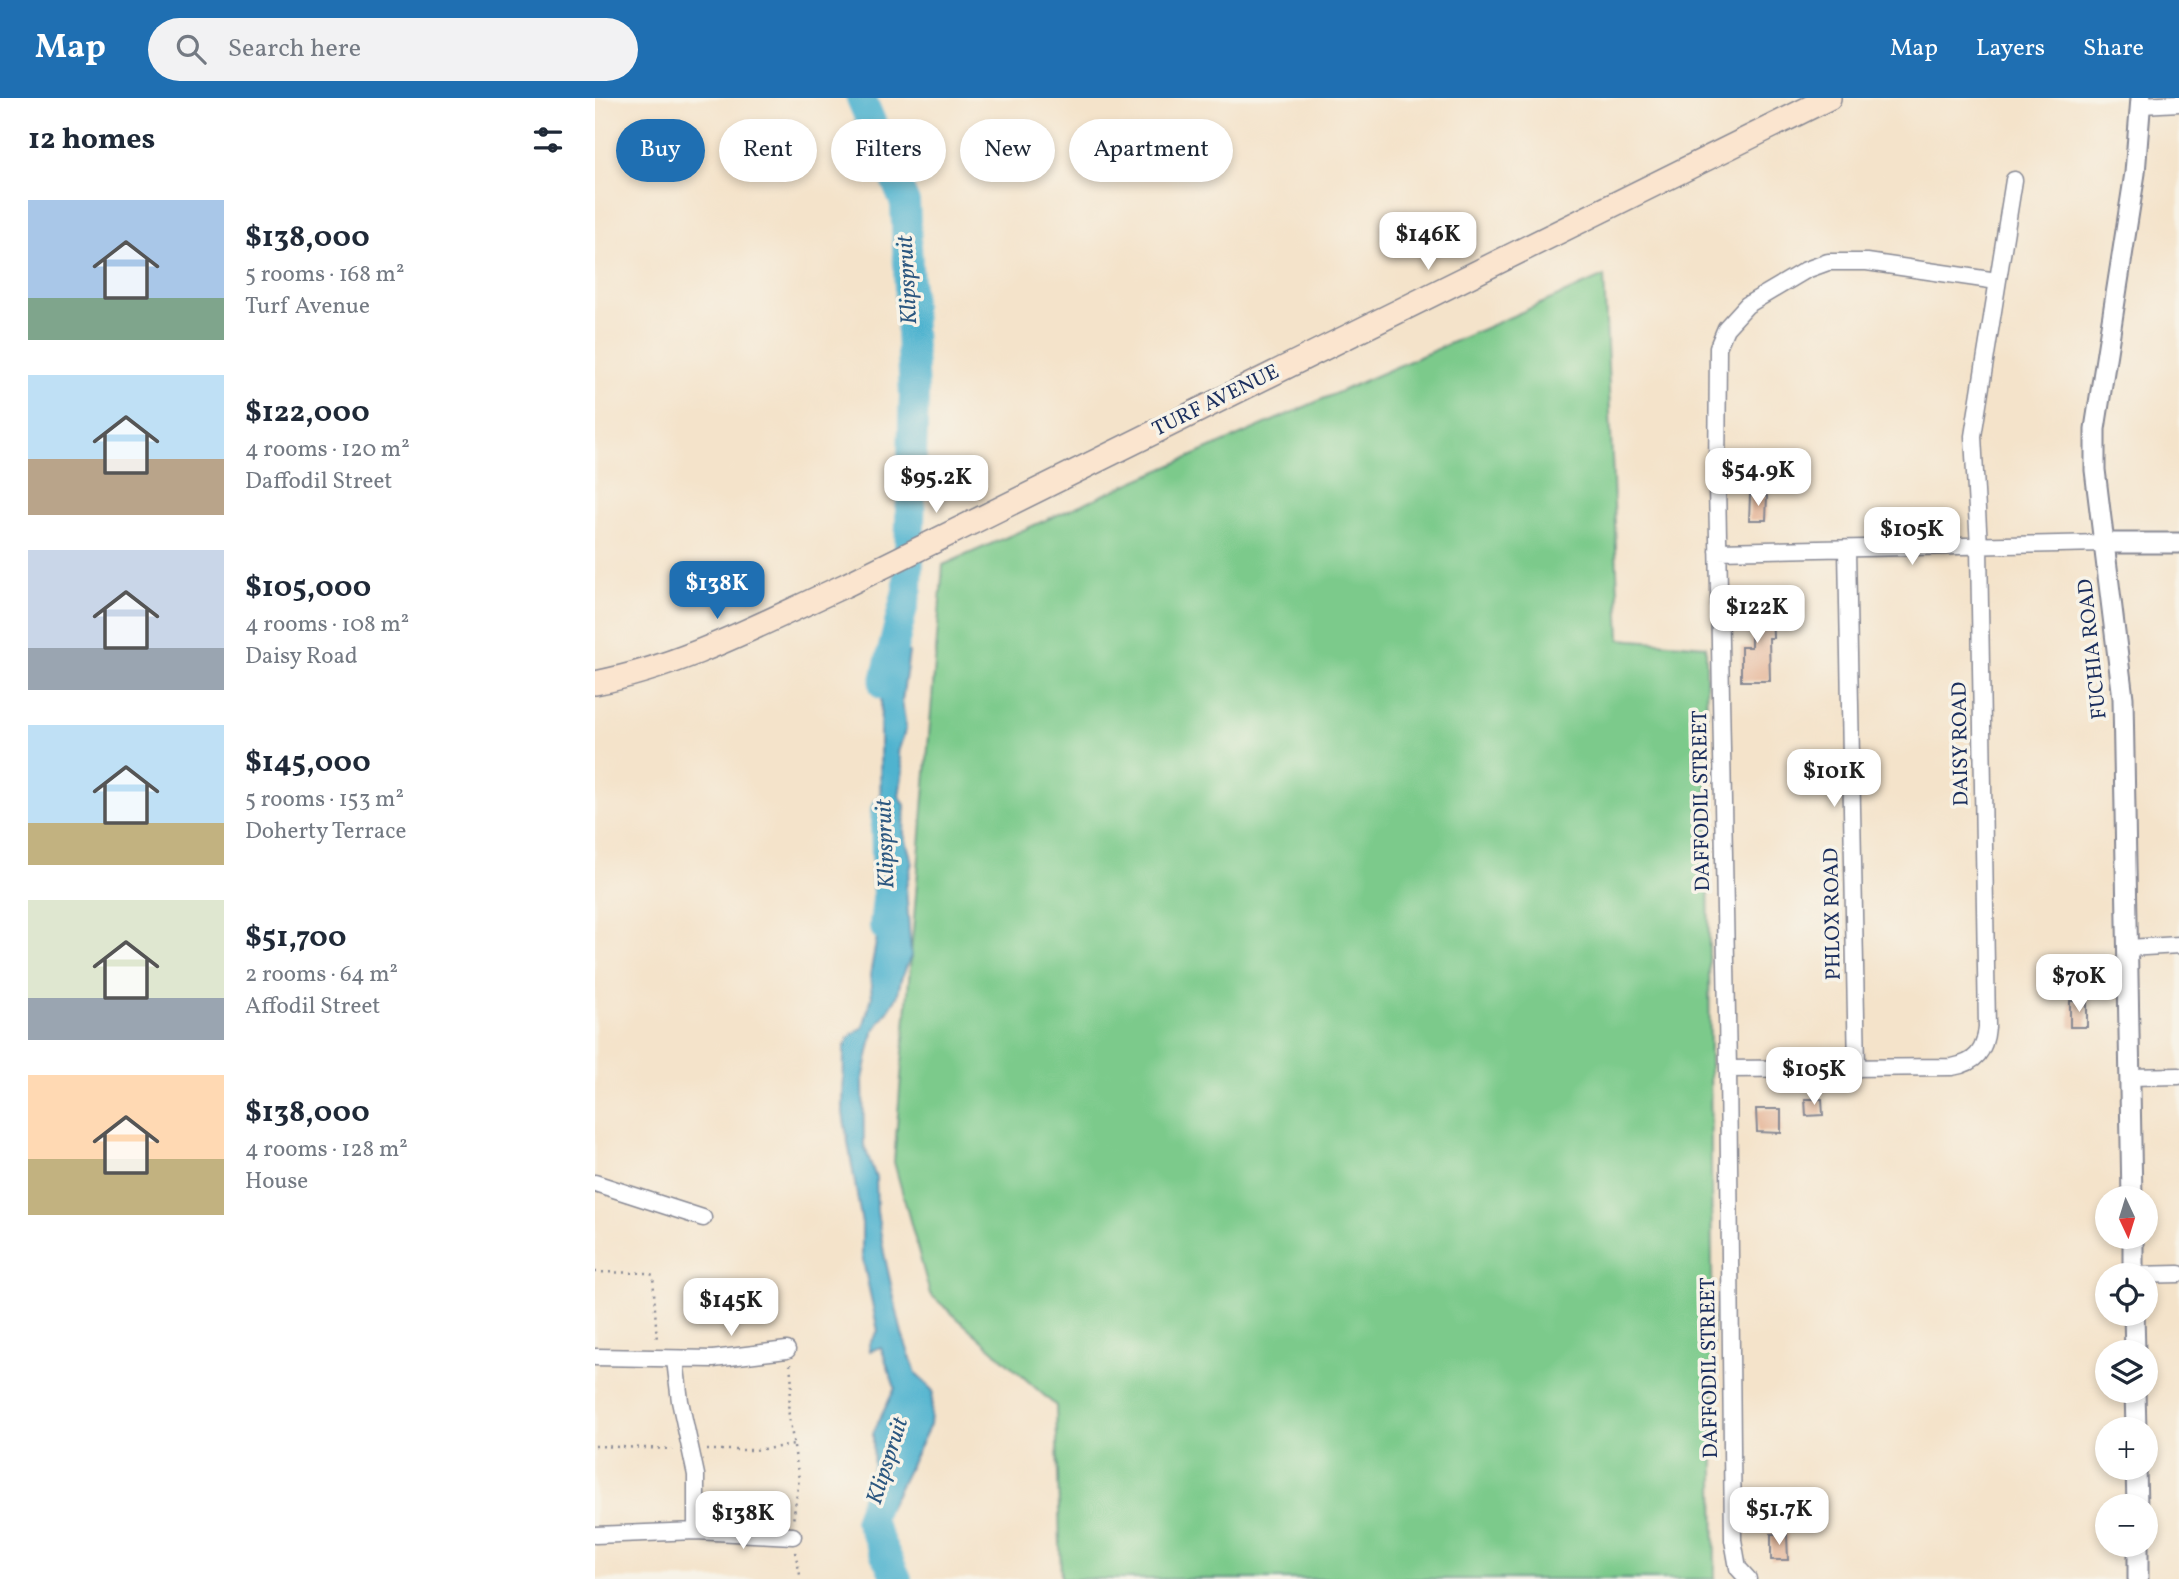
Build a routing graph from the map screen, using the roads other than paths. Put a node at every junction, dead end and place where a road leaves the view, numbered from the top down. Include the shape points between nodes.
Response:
1 (1829, 98) edge
2 (2141, 102) edge
3 (2179, 103) edge
4 (2014, 180) dead end
5 (1997, 281) junction
6 (2105, 543) junction
7 (2179, 543) edge
8 (1979, 547) junction
9 (1847, 550) junction
10 (1718, 551) junction
11 (595, 682) edge
12 (2179, 945) edge
13 (2128, 948) junction
14 (1727, 1069) junction
15 (1857, 1069) junction
16 (2130, 1076) junction
17 (2179, 1076) edge
18 (595, 1183) edge
19 (2132, 1186) edge
20 (703, 1218) dead end
21 (2179, 1274) edge
22 (2158, 1275) edge
23 (787, 1350) road end
24 (595, 1357) edge
25 (675, 1360) junction
26 (696, 1531) junction
27 (595, 1535) edge
28 (793, 1536) road end
29 (2138, 1557) edge
30 (1743, 1574) edge
31 (2138, 1579) edge

1 - 11 main road, TURF AVENUE via 846,585 689,656
2 - 3 street
2 - 6 street, FUCHIA ROAD via 2135,173 2095,429 2095,470
4 - 5 street, DAISY ROAD
5 - 8 street, DAISY ROAD via 1973,436
5 - 10 street, DAFFODIL STREET via 1867,262 1828,261 1739,312 1721,337 1716,358
6 - 7 street
6 - 8 street
6 - 13 street, FUCHIA ROAD via 2123,698
8 - 9 street
8 - 15 street, DAISY ROAD via 1986,1036 1980,1054 1961,1065
9 - 10 street
9 - 15 street, PHLOX ROAD
10 - 14 street, DAFFODIL STREET
12 - 13 street
13 - 16 street, FUCHIA ROAD
14 - 15 street, DAISY ROAD
14 - 30 street, DAFFODIL STREET via 1733,1540
16 - 17 street
16 - 19 street, FUCHIA ROAD
18 - 20 street
21 - 22 street
23 - 25 street
24 - 25 street
25 - 26 street via 696,1475
26 - 27 street
26 - 28 street
29 - 31 street

